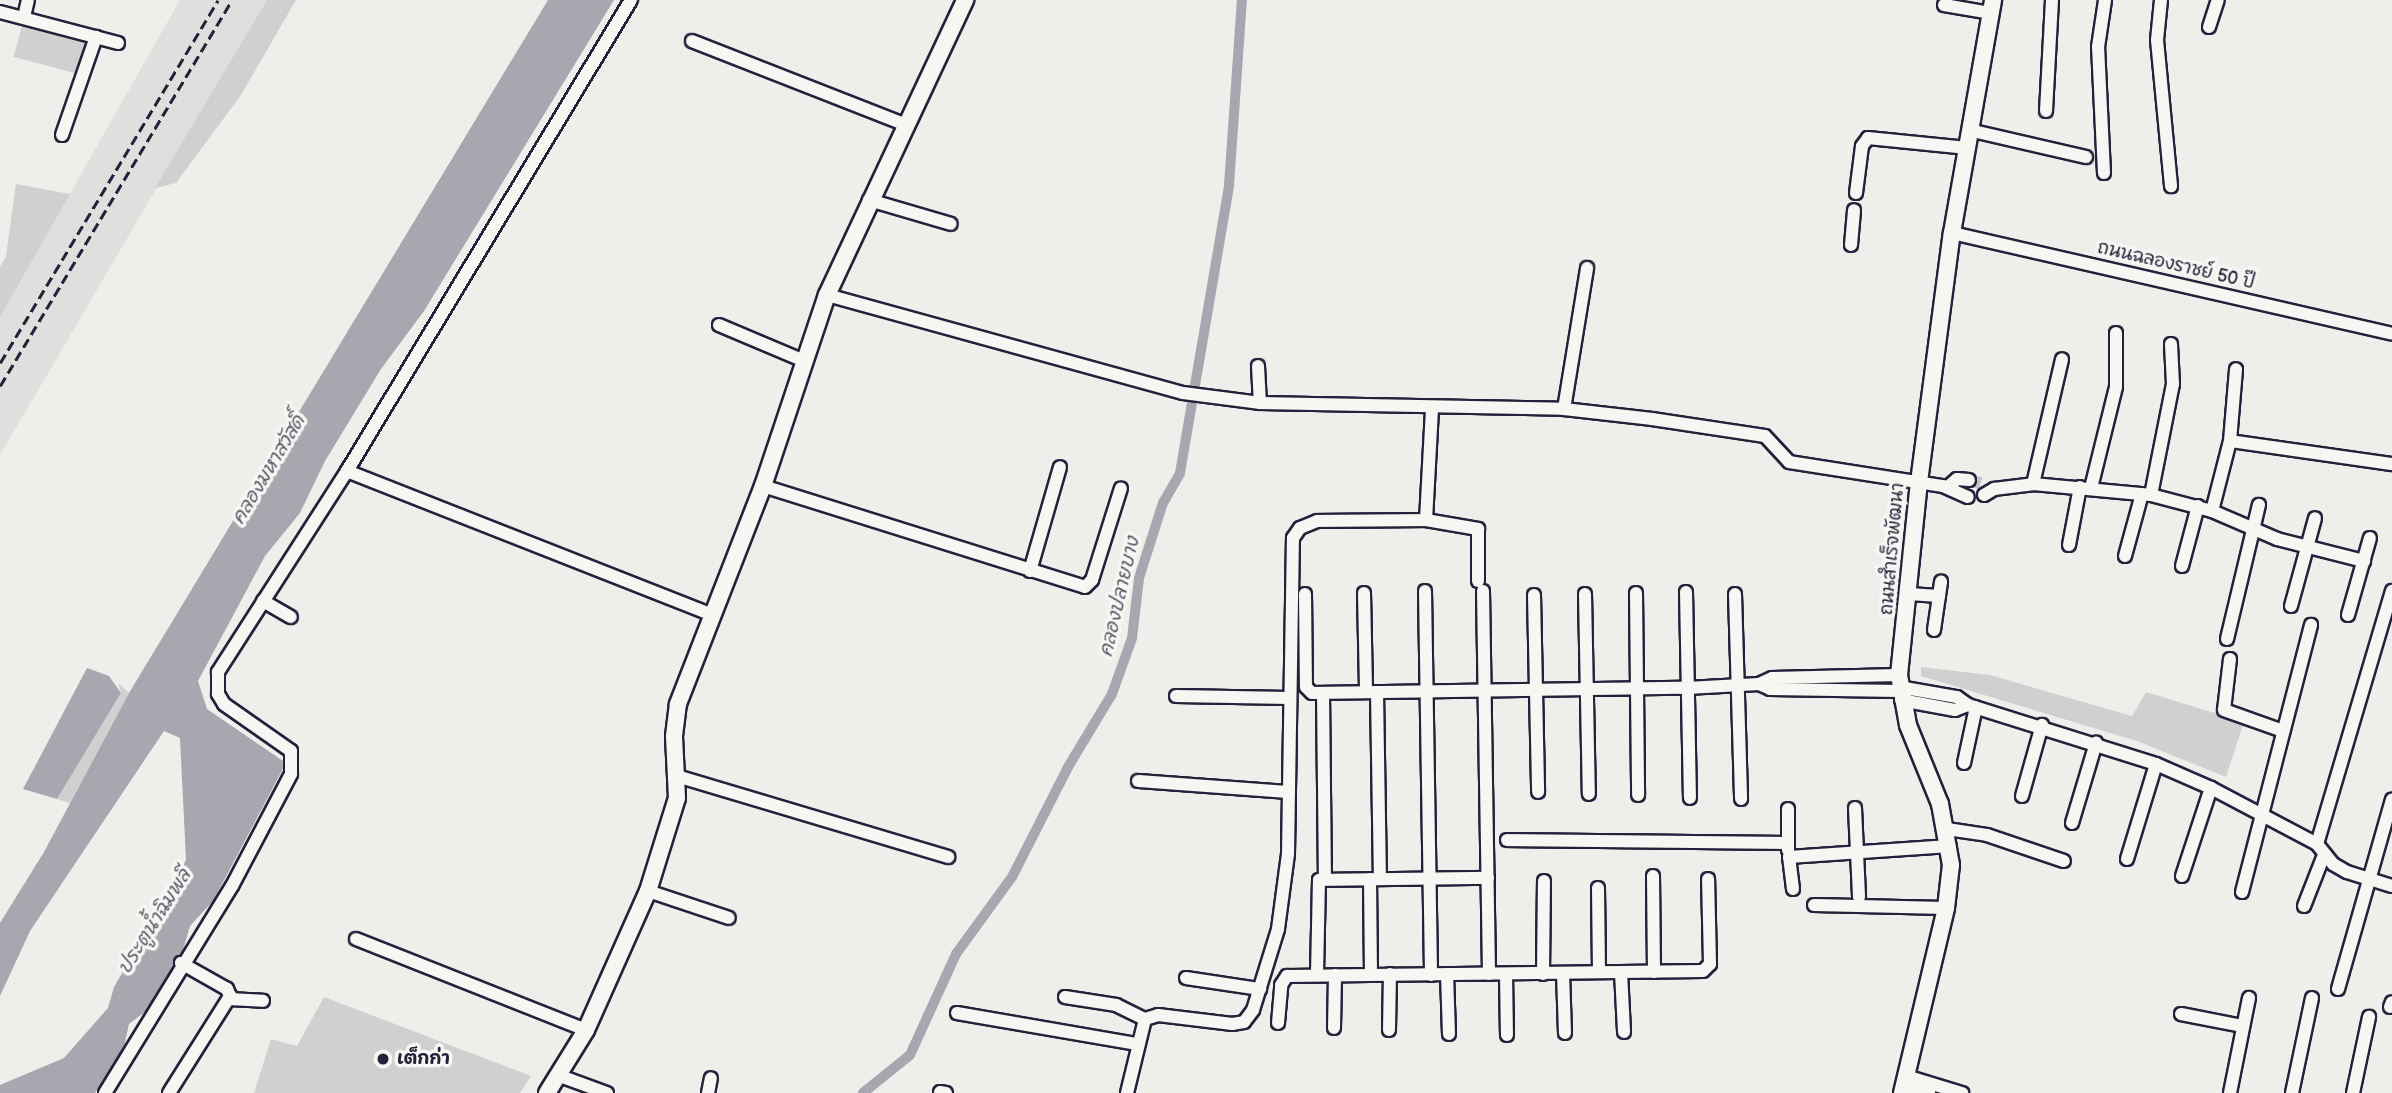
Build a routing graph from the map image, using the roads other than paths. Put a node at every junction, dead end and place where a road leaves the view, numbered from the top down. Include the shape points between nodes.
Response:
1 (28, 0) edge
2 (631, 0) edge
3 (965, 0) edge
4 (2052, 0) edge
5 (2105, 0) edge
6 (2161, 0) edge
7 (2218, 0) edge
8 (1944, 5) dead end
9 (1992, 6) edge
10 (0, 12) edge
11 (24, 17) junction
12 (2209, 27) dead end
13 (96, 37) junction
14 (692, 41) dead end
15 (118, 43) dead end
16 (2046, 111) dead end
17 (904, 124) junction
18 (1973, 131) junction
19 (62, 135) dead end
20 (1968, 148) junction
21 (2086, 158) dead end
22 (2104, 173) dead end
23 (2171, 186) dead end
24 (1856, 193) dead end
25 (869, 200) junction
26 (1854, 210) dead end
27 (951, 224) dead end
28 (1952, 233) junction
29 (1852, 245) dead end
30 (1587, 268) dead end
31 (827, 295) junction
32 (719, 325) dead end
33 (2116, 333) dead end
34 (2392, 334) edge
35 (2171, 344) dead end
36 (2062, 359) dead end
37 (802, 360) junction
38 (1258, 366) dead end
39 (2236, 369) dead end
40 (1259, 403) junction
41 (1432, 409) junction
42 (1564, 409) junction
43 (2230, 441) junction
44 (2392, 464) edge
45 (1060, 467) dead end
46 (347, 471) junction
47 (1969, 480) tunnel mouth
48 (1923, 483) junction
49 (2033, 484) junction
50 (763, 486) junction
51 (1946, 487) junction
52 (1121, 488) dead end
53 (2086, 488) junction
54 (1988, 489) tunnel mouth
55 (2147, 495) junction
56 (1968, 497) tunnel mouth
57 (2259, 505) dead end
58 (2198, 506) junction
59 (2212, 511) junction
60 (2315, 518) dead end
61 (1426, 520) junction
62 (2251, 530) junction
63 (2370, 538) dead end
64 (2069, 545) dead end
65 (2307, 546) junction
66 (2125, 556) dead end
67 (2364, 561) junction
68 (2182, 566) dead end
69 (1030, 571) junction
70 (1941, 582) dead end
71 (1425, 591) dead end
72 (2392, 591) edge
73 (1686, 592) dead end
74 (1364, 593) dead end
75 (1636, 593) dead end
76 (1305, 594) dead end
77 (1585, 594) dead end
78 (1735, 594) dead end
79 (1924, 595) junction
80 (1534, 596) dead end
81 (263, 601) junction
82 (2291, 606) dead end
83 (712, 615) junction
84 (2348, 615) dead end
85 (290, 617) dead end
86 (2311, 625) dead end
87 (2387, 628) edge
88 (1934, 630) dead end
89 (2227, 639) dead end
90 (2230, 659) dead end
91 (1736, 686) junction
92 (1688, 688) junction
93 (1900, 688) junction
94 (1636, 689) junction
95 (1536, 690) junction
96 (1586, 690) junction
97 (1485, 691) junction
98 (1371, 692) junction
99 (1426, 692) junction
100 (1323, 693) junction
101 (1176, 696) dead end
102 (1289, 698) junction
103 (1972, 706) junction
104 (2042, 725) junction
105 (2284, 731) junction
106 (2096, 743) junction
107 (1964, 763) dead end
108 (2156, 764) junction
109 (680, 777) junction
110 (1138, 781) dead end
111 (2211, 788) junction
112 (1289, 792) junction
113 (1538, 792) dead end
114 (1589, 794) dead end
115 (1638, 795) dead end
116 (2022, 796) dead end
117 (1690, 798) dead end
118 (1741, 799) dead end
119 (2392, 800) edge
120 (1788, 808) dead end
121 (1855, 808) dead end
122 (2263, 817) junction
123 (2072, 823) dead end
124 (1947, 829) junction
125 (1507, 840) dead end
126 (1784, 843) junction
127 (1950, 846) junction
128 (2320, 849) junction
129 (1858, 853) junction
130 (948, 857) dead end
131 (1789, 857) junction
132 (2127, 859) dead end
133 (2064, 861) dead end
134 (1653, 876) dead end
135 (2182, 876) dead end
136 (1325, 878) junction
137 (1375, 878) junction
138 (1431, 878) junction
139 (1488, 878) junction
140 (1708, 880) dead end
141 (2368, 880) junction
142 (1544, 881) dead end
143 (2392, 886) edge
144 (1598, 888) dead end
145 (1793, 888) dead end
146 (648, 891) junction
147 (2242, 892) dead end
148 (1859, 897) dead end
149 (1814, 905) dead end
150 (2304, 906) dead end
151 (1946, 908) junction
152 (729, 918) dead end
153 (356, 939) dead end
154 (181, 962) junction
155 (1599, 972) junction
156 (1621, 972) junction
157 (1654, 972) junction
158 (1563, 973) junction
159 (1371, 974) junction
160 (1390, 974) junction
161 (1447, 974) junction
162 (1489, 974) junction
163 (1506, 974) junction
164 (1543, 974) junction
165 (1317, 975) junction
166 (1335, 975) junction
167 (1431, 975) junction
168 (1186, 978) dead end
169 (1260, 989) junction
170 (2338, 989) dead end
171 (1065, 996) dead end
172 (2249, 998) dead end
173 (2312, 998) dead end
174 (229, 999) junction
175 (263, 1001) dead end
176 (957, 1013) dead end
177 (2181, 1014) dead end
178 (2369, 1017) dead end
179 (1145, 1019) junction
180 (1278, 1023) dead end
181 (2243, 1026) junction
182 (1334, 1028) dead end
183 (586, 1030) junction
184 (1389, 1030) dead end
185 (1624, 1032) dead end
186 (1565, 1033) dead end
187 (1449, 1034) dead end
188 (1507, 1035) dead end
189 (1137, 1044) junction
190 (560, 1076) junction
191 (711, 1078) dead end
192 (1903, 1086) edge
193 (940, 1092) edge
194 (105, 1093) edge
195 (169, 1093) edge
196 (547, 1093) edge
197 (607, 1093) edge
198 (708, 1093) edge
199 (946, 1093) edge
200 (1127, 1093) edge
201 (1929, 1093) edge
202 (1962, 1093) edge
203 (2230, 1093) edge
204 (2292, 1093) edge
205 (2353, 1093) edge

1 - 11 street
2 - 46 street
3 - 17 street
4 - 16 street
5 - 22 street via 2098,47
6 - 23 street via 2157,40
7 - 12 street
8 - 9 street
9 - 18 street, ถนนสำเร็จพัฒนา
10 - 11 street
11 - 13 street
13 - 15 street
13 - 19 street
14 - 17 street
17 - 25 street
18 - 20 street, ถนนสำเร็จพัฒนา
18 - 21 street
20 - 24 street via 1868,138 1862,146
20 - 28 street, ถนนสำเร็จพัฒนา
25 - 27 street
25 - 31 street
26 - 29 street
28 - 34 street, ถนนฉลองราชย์ 50 ปี
28 - 48 street, ถนนสำเร็จพัฒนา
30 - 42 street
31 - 37 street
31 - 40 street via 1183,393
32 - 37 street
33 - 53 street via 2116,387
35 - 55 street via 2171,396
36 - 49 street
37 - 50 street
38 - 40 street
39 - 43 street
40 - 41 street
41 - 42 street
41 - 61 street
42 - 48 street via 1765,436 1789,462
43 - 44 street
43 - 59 street
45 - 69 street
46 - 81 street
46 - 83 street
47 - 51 street via 1957,479
48 - 51 street
48 - 79 street, ถนนสำเร็จพัฒนา
49 - 53 street
49 - 54 street
50 - 69 street
50 - 83 street
51 - 56 street
52 - 69 street via 1089,585
53 - 55 street
53 - 64 street
55 - 58 street
55 - 66 street
57 - 62 street
58 - 59 street
58 - 68 street
59 - 62 street
60 - 65 street
61 - 97 street via 1478,529
61 - 102 street via 1317,522 1296,533
62 - 65 street
62 - 89 street
63 - 67 street
65 - 67 street
65 - 82 street
67 - 84 street
70 - 79 street
71 - 99 street
72 - 87 street
73 - 92 street
74 - 98 street
75 - 94 street
76 - 100 street via 1307,687 1312,693
77 - 96 street
78 - 91 street
79 - 88 street
79 - 93 street, ถนนสำเร็จพัฒนา
80 - 95 street
81 - 85 street
81 - 154 street via 218,672 218,694 236,713 291,751 291,774 232,886
83 - 109 street via 675,721
86 - 105 street
87 - 128 street
90 - 105 street via 2224,710
91 - 92 street
91 - 93 street via 1814,683
91 - 118 street
92 - 94 street
92 - 117 street
93 - 103 street via 1955,710
93 - 124 street, ถนนสำเร็จพัฒนา
94 - 96 street
94 - 115 street
95 - 96 street
95 - 97 street
95 - 113 street
96 - 114 street
97 - 99 street
97 - 139 street
98 - 99 street
98 - 100 street
98 - 137 street
99 - 138 street
100 - 136 street
101 - 102 street
102 - 112 street
103 - 104 street
103 - 107 street
104 - 106 street
104 - 116 street
105 - 122 street
106 - 108 street
106 - 123 street
108 - 111 street
108 - 132 street
109 - 130 street
109 - 146 street
110 - 112 street
111 - 122 street
111 - 135 street
112 - 169 street via 1283,894
119 - 141 street
120 - 126 street
121 - 129 street
122 - 128 street
122 - 147 street
124 - 127 street, ถนนสำเร็จพัฒนา
124 - 133 street via 1987,835
125 - 126 street
126 - 131 street
127 - 129 street
127 - 151 street, ถนนสำเร็จพัฒนา
128 - 141 street
128 - 150 street
129 - 131 street
129 - 148 street
131 - 145 street
134 - 157 street
136 - 137 street
136 - 165 street via 1317,888
137 - 138 street
137 - 159 street
138 - 139 street
138 - 167 street
139 - 162 street
140 - 157 street via 1708,969
141 - 143 street
141 - 170 street
142 - 164 street
144 - 155 street
146 - 152 street
146 - 183 street
149 - 151 street
151 - 192 street, ถนนสำเร็จพัฒนา
153 - 183 street
154 - 174 street via 227,989
154 - 194 street
155 - 156 street
155 - 158 street
156 - 157 street
156 - 185 street
158 - 164 street
158 - 186 street
159 - 160 street
159 - 166 street
160 - 167 street
160 - 184 street
161 - 162 street
161 - 167 street
161 - 187 street
162 - 163 street
163 - 164 street
163 - 188 street
165 - 166 street
165 - 180 street via 1283,979
166 - 182 street
168 - 169 street
169 - 179 street via 1244,1022 1158,1015
171 - 179 street via 1116,1005
172 - 181 street
173 - 204 street
174 - 175 street
174 - 195 street
176 - 189 street
177 - 181 street
178 - 205 street
179 - 189 street
181 - 203 street
183 - 190 street
189 - 200 street
190 - 196 street
190 - 197 street
191 - 198 street
192 - 201 street
192 - 202 street
193 - 199 street

